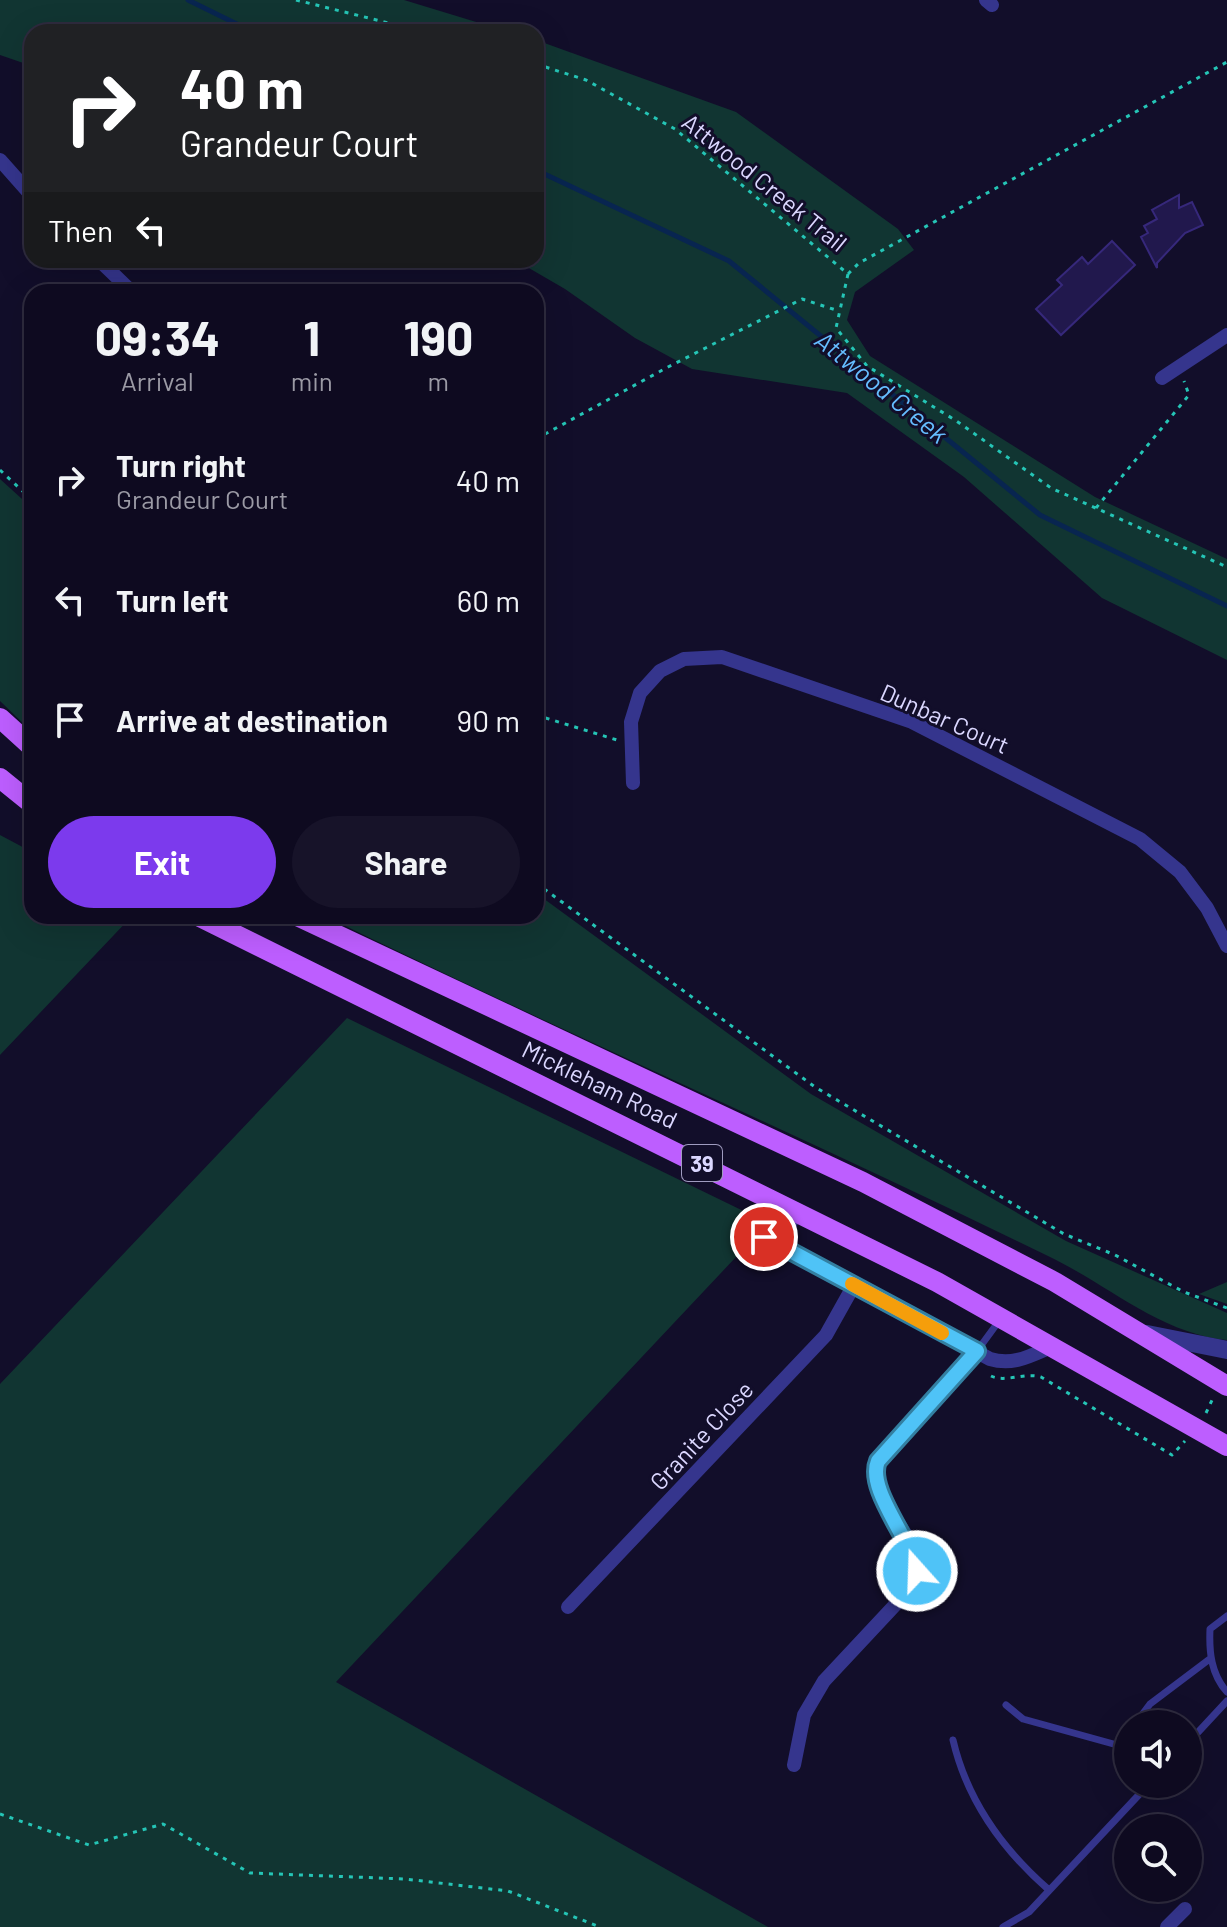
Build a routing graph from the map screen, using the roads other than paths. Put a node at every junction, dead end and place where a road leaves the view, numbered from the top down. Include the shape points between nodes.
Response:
1 (0, 160) edge
2 (24, 187) edge
3 (107, 268) edge
4 (124, 284) edge
5 (1227, 335) edge
6 (1162, 378) dead end
7 (0, 718) edge
8 (24, 740) edge
9 (0, 778) edge
10 (633, 783) dead end
11 (24, 798) edge
12 (214, 924) edge
13 (314, 924) edge
14 (1227, 946) edge
15 (796, 1210) junction
16 (764, 1237) dead end
17 (781, 1246) junction
18 (854, 1285) junction
19 (1001, 1317) junction
20 (1144, 1333) junction
21 (1051, 1347) junction
22 (1227, 1350) edge
23 (977, 1351) junction
24 (1226, 1385) edge
25 (1227, 1446) edge
26 (568, 1607) dead end
27 (1227, 1616) edge
28 (1211, 1658) junction
29 (1227, 1692) edge
30 (1227, 1701) edge
31 (1006, 1705) dead end
32 (1146, 1710) edge
33 (1202, 1728) edge
34 (953, 1740) dead end
35 (1114, 1743) edge
36 (794, 1765) dead end
37 (1136, 1798) edge
38 (1049, 1890) junction
39 (1185, 1909) dead end
40 (1003, 1927) edge
41 (1167, 1927) edge

1 - 2 street
3 - 4 street
5 - 6 street
7 - 8 main road
9 - 11 main road
10 - 14 street, Dunbar Court via 631,722 640,693 660,671 684,659 722,657 912,722 1140,839 1180,872
12 - 15 main road, Mickleham Road / 39
13 - 20 main road, Mickleham Road / 39 via 863,1182
15 - 17 street
15 - 19 main road, Mickleham Road / 39
16 - 17 street
17 - 18 street
18 - 23 street
18 - 26 street, Granite Close via 826,1335
19 - 21 main road, Mickleham Road / 39
19 - 23 lane
20 - 22 street
20 - 24 main road, Mickleham Road / 39
21 - 23 street via 1021,1360 996,1361
21 - 25 main road, Mickleham Road / 39
23 - 36 street via 874,1469 917,1571 910,1589 824,1681 804,1715
27 - 28 lane via 1210,1629
28 - 29 lane via 1217,1681
28 - 32 lane
30 - 33 lane
31 - 35 lane via 1023,1719
34 - 38 lane via 967,1785 993,1830
37 - 38 lane
38 - 40 lane via 1029,1912
39 - 41 street

